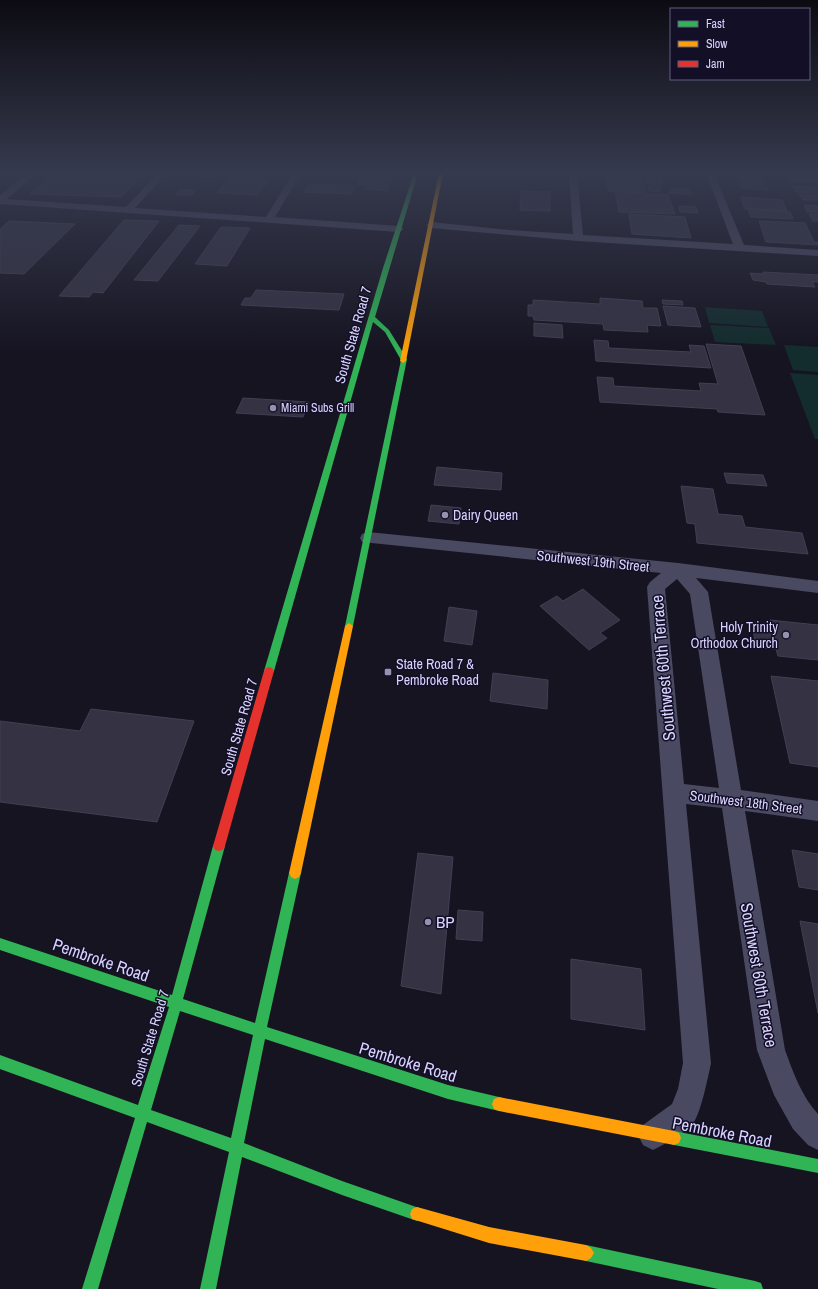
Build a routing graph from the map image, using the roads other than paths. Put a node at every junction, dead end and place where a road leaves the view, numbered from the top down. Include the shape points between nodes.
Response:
1 (402, 233) edge
2 (426, 233) edge
3 (503, 233) edge
4 (578, 233) edge
5 (734, 233) edge
6 (578, 238) junction
7 (420, 241) dead end
8 (740, 248) junction
9 (426, 249) junction
10 (818, 253) edge
11 (372, 318) junction
12 (404, 359) junction
13 (368, 538) junction
14 (678, 569) junction
15 (818, 587) edge
16 (674, 793) junction
17 (730, 799) junction
18 (818, 811) edge
19 (0, 944) edge
20 (176, 1003) junction
21 (260, 1031) junction
22 (0, 1062) edge
23 (142, 1113) junction
24 (653, 1135) junction
25 (818, 1135) edge
26 (238, 1148) junction
27 (818, 1166) edge
28 (90, 1289) edge
29 (208, 1289) edge
30 (755, 1289) edge

1 - 11 main road, South State Road 7
2 - 9 main road
3 - 6 street
4 - 6 street
5 - 8 street
6 - 8 street
7 - 9 main road
8 - 10 street
9 - 12 main road
11 - 12 main road via 388,331
11 - 20 main road, South State Road 7
12 - 13 main road
13 - 14 street, Southwest 19th Street
13 - 21 main road
14 - 15 street, Southwest 19th Street
14 - 16 street, Southwest 60th Terrace via 656,587
14 - 17 street, Southwest 60th Terrace via 699,592
16 - 17 street, Southwest 18th Street
16 - 24 street, Southwest 60th Terrace via 697,1063 692,1089 682,1114
17 - 18 street, Southwest 18th Street
17 - 25 street, Southwest 60th Terrace via 770,1050 784,1085 803,1119
19 - 20 main road, Pembroke Road
20 - 21 main road, Pembroke Road
20 - 23 main road, South State Road 7
21 - 24 main road, Pembroke Road via 448,1092
21 - 26 main road
22 - 23 main road
23 - 26 main road
23 - 28 main road, South State Road 7
24 - 27 main road, Pembroke Road
26 - 29 main road
26 - 30 main road via 342,1188 489,1235

